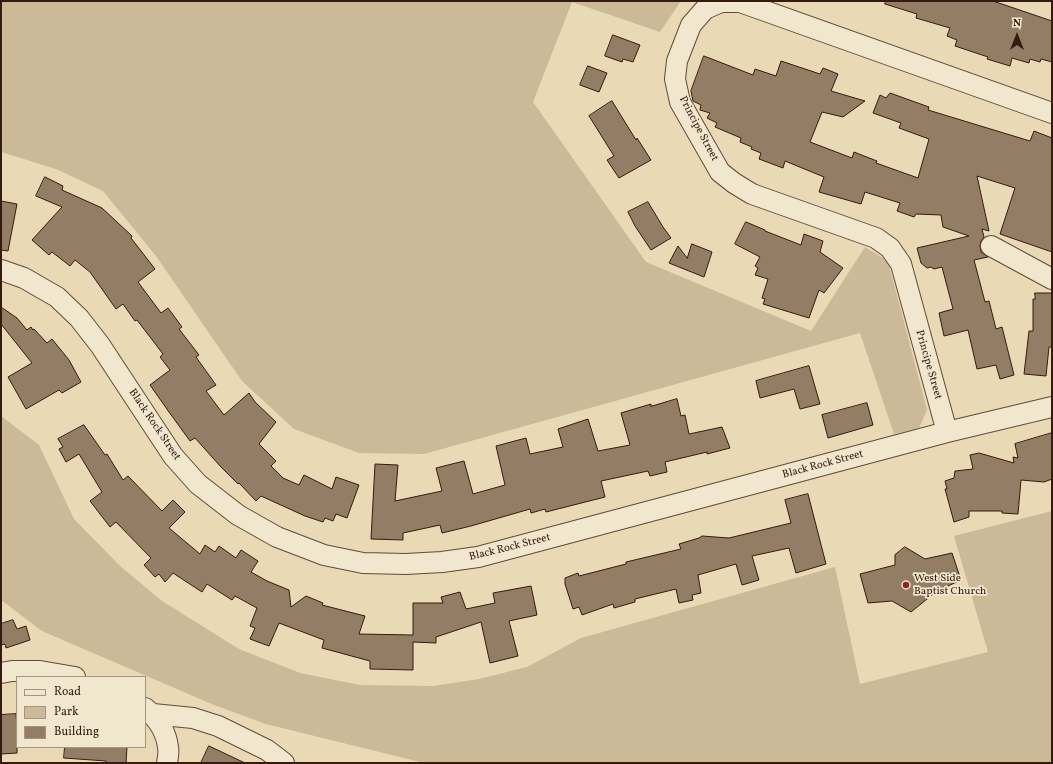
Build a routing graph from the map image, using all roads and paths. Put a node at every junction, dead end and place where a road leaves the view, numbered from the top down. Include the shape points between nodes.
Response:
1 (1052, 113) edge
2 (991, 246) dead end
3 (1, 270) edge
4 (1052, 279) edge
5 (1052, 407) edge
6 (947, 432) junction
7 (1, 673) edge
8 (69, 676) edge
9 (149, 711) edge
10 (167, 763) edge
11 (284, 763) edge

1 - 6 street, Principe Street via 740,2 721,2 705,9 691,25 677,61 675,79 680,102 720,172 752,194 876,238 890,248 901,264
2 - 4 street
3 - 6 street, Black Rock Street via 24,278 57,297 79,318 100,345 173,456 198,484 238,515 277,537 324,555 363,563 406,564 478,557
5 - 6 street, Black Rock Street
7 - 8 street via 12,670 40,671
9 - 10 street via 165,732 169,748
9 - 11 street via 193,718 218,726 264,748

